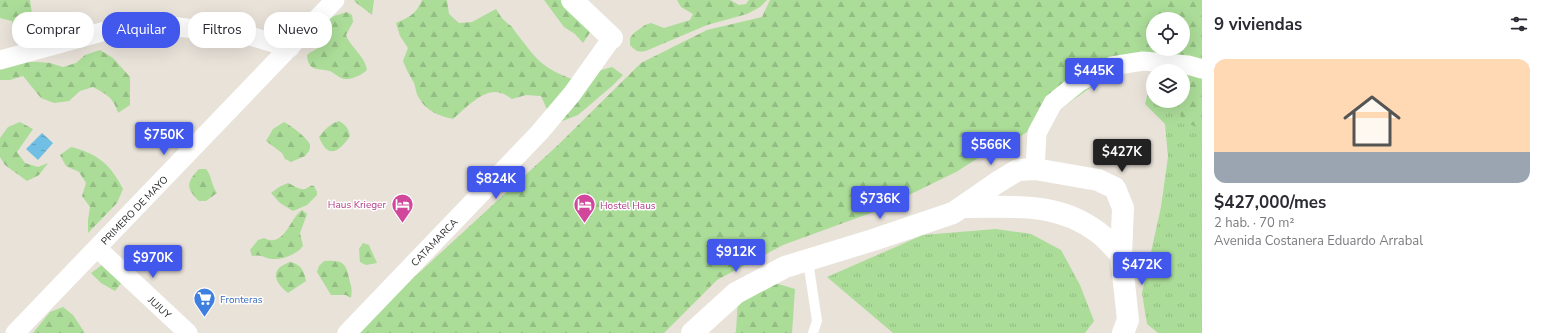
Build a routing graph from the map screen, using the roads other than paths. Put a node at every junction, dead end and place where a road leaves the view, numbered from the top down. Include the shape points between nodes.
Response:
1 (336, 0) edge
2 (572, 0) edge
3 (324, 12) edge
4 (612, 38) joint
5 (264, 40) edge
6 (290, 48) edge
7 (0, 60) edge
8 (1202, 69) edge
9 (1035, 168) junction
10 (963, 207) junction
11 (97, 248) junction
12 (1121, 255) junction
13 (808, 261) junction
14 (1128, 329) edge
15 (16, 333) edge
16 (188, 333) edge
17 (347, 333) edge
18 (692, 333) edge
19 (813, 333) edge

1 - 3 street, PRIMERO DE MAYO
2 - 4 main road
4 - 17 street, CATAMARCA via 572,94 538,133
5 - 7 street via 250,36 162,25 120,27
6 - 11 street, PRIMERO DE MAYO
8 - 9 street via 1188,64 1143,61 1112,66 1079,82 1053,103 1037,134
9 - 10 main road via 1018,170
9 - 12 main road via 1098,180 1115,188 1122,208
10 - 12 main road via 1026,207 1052,210 1075,217 1100,233
10 - 13 main road via 953,213
11 - 15 street, PRIMERO DE MAYO
11 - 16 street, JUJUY
12 - 14 main road
13 - 18 main road via 785,267 736,293
13 - 19 lane via 817,321

